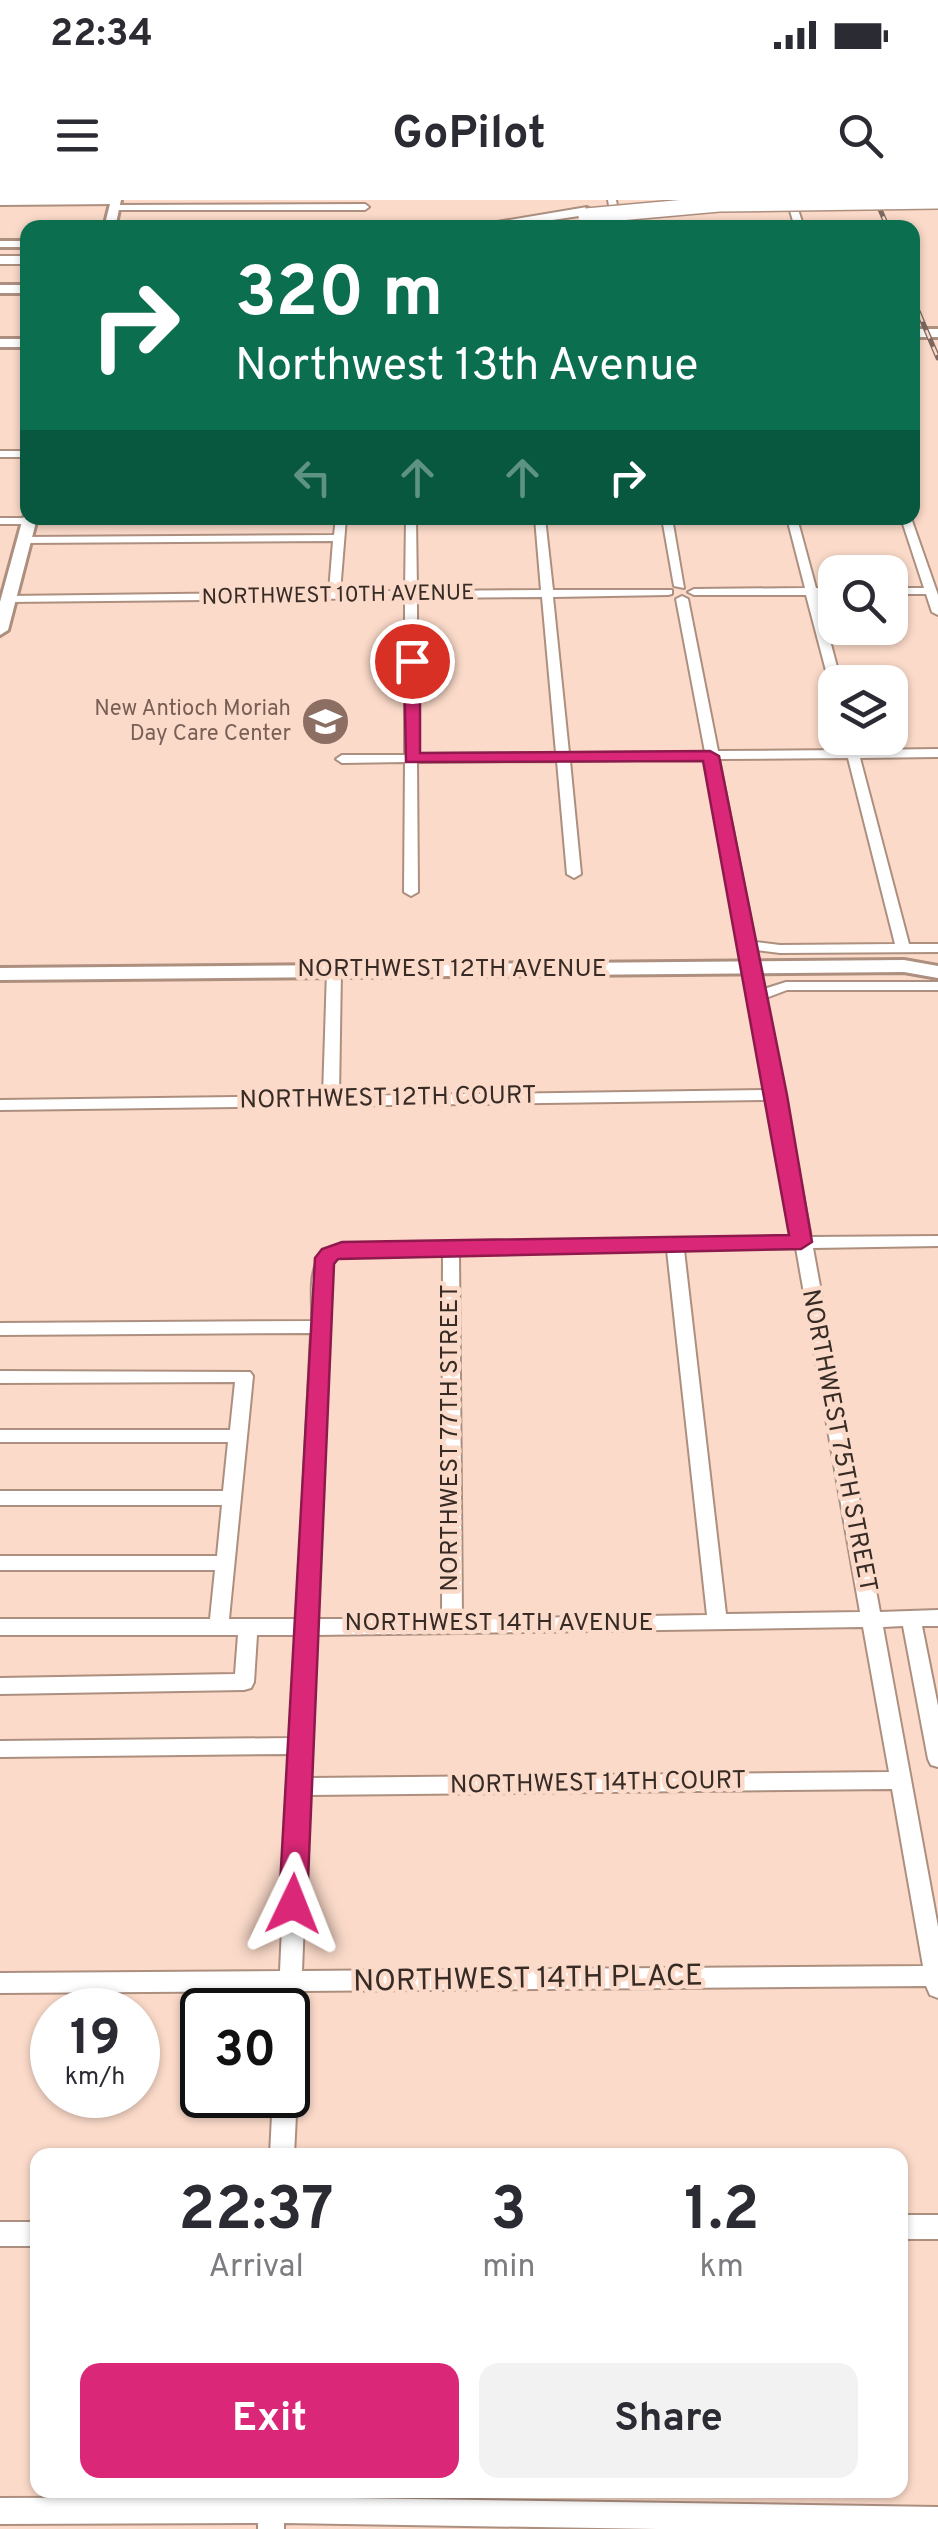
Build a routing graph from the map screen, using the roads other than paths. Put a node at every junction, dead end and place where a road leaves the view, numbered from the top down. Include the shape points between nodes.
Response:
1 (727, 200) edge
2 (0, 202) edge
3 (116, 203) edge
4 (365, 203) edge
5 (938, 205) edge
6 (593, 220) edge
7 (604, 220) edge
8 (28, 525) edge
9 (341, 525) edge
10 (412, 525) edge
11 (541, 525) edge
12 (668, 525) edge
13 (794, 525) edge
14 (908, 525) edge
15 (340, 538) junction
16 (24, 540) junction
17 (813, 591) junction
18 (818, 591) edge
19 (908, 591) edge
20 (930, 591) junction
21 (681, 592) junction
22 (6, 594) edge
23 (547, 594) junction
24 (334, 596) junction
25 (412, 596) junction
26 (938, 612) edge
27 (0, 630) edge
28 (831, 665) edge
29 (908, 753) edge
30 (938, 753) edge
31 (818, 754) edge
32 (853, 755) edge
33 (710, 756) junction
34 (562, 757) junction
35 (342, 758) dead end
36 (412, 758) junction
37 (574, 874) dead end
38 (411, 892) dead end
39 (747, 945) junction
40 (938, 948) edge
41 (904, 957) junction
42 (938, 960) edge
43 (751, 968) junction
44 (334, 971) junction
45 (938, 972) edge
46 (0, 974) edge
47 (938, 986) edge
48 (756, 996) junction
49 (777, 1095) junction
50 (331, 1100) junction
51 (0, 1105) edge
52 (938, 1240) edge
53 (801, 1242) junction
54 (676, 1244) junction
55 (450, 1248) junction
56 (320, 1327) junction
57 (0, 1329) edge
58 (0, 1376) edge
59 (0, 1436) edge
60 (238, 1436) junction
61 (0, 1498) edge
62 (232, 1498) junction
63 (226, 1562) junction
64 (0, 1563) edge
65 (871, 1618) junction
66 (911, 1618) junction
67 (938, 1618) edge
68 (717, 1621) junction
69 (306, 1625) junction
70 (0, 1626) edge
71 (219, 1626) junction
72 (248, 1626) junction
73 (452, 1628) junction
74 (0, 1686) edge
75 (301, 1746) junction
76 (0, 1748) edge
77 (938, 1760) edge
78 (900, 1780) junction
79 (298, 1787) junction
80 (290, 1982) junction
81 (937, 1982) edge
82 (0, 1984) edge
83 (290, 1988) edge
84 (283, 2118) edge
85 (282, 2148) edge
86 (908, 2227) edge
87 (938, 2227) edge
88 (0, 2234) edge
89 (30, 2234) edge
90 (272, 2510) edge
91 (0, 2512) edge
92 (938, 2520) edge

1 - 6 highway, bridge
2 - 3 street
3 - 4 street
5 - 7 highway
8 - 16 main road
9 - 15 street
10 - 25 street
11 - 23 street
12 - 21 street, NORTHWEST 75TH STREET
13 - 17 street
14 - 20 street
15 - 16 street
15 - 24 street
16 - 22 main road
17 - 18 street, NORTHWEST 10TH AVENUE
17 - 21 street, NORTHWEST 10TH AVENUE
17 - 28 street
19 - 20 street
20 - 26 street
21 - 23 street, NORTHWEST 10TH AVENUE
21 - 33 street, NORTHWEST 75TH STREET
22 - 24 street, NORTHWEST 10TH AVENUE
22 - 27 main road
23 - 25 street, NORTHWEST 10TH AVENUE
23 - 34 street
24 - 25 street, NORTHWEST 10TH AVENUE
25 - 36 street
29 - 30 street
31 - 33 street
32 - 41 street
33 - 34 street
33 - 39 street, NORTHWEST 75TH STREET
34 - 36 street
34 - 37 street
35 - 36 street
36 - 38 street
39 - 41 street, NORTHWEST 12TH AVENUE
39 - 43 street, NORTHWEST 75TH STREET
40 - 41 street, NORTHWEST 12TH AVENUE
41 - 42 main road, NORTHWEST 12TH AVENUE
41 - 43 main road, NORTHWEST 12TH AVENUE
41 - 45 main road, NORTHWEST 12TH AVENUE
43 - 44 main road, NORTHWEST 12TH AVENUE
43 - 48 street, NORTHWEST 75TH STREET
44 - 46 main road, NORTHWEST 12TH AVENUE
44 - 50 street
47 - 48 street via 786,986
48 - 49 street, NORTHWEST 75TH STREET
49 - 50 street, NORTHWEST 12TH COURT
49 - 53 street, NORTHWEST 75TH STREET
50 - 51 street, NORTHWEST 12TH COURT
52 - 53 street
53 - 54 street
53 - 65 street, NORTHWEST 75TH STREET
54 - 55 street
54 - 68 street
55 - 56 street via 330,1254 323,1263
55 - 73 street, NORTHWEST 77TH STREET
56 - 57 street
56 - 69 street
58 - 60 street via 244,1376
59 - 60 street
60 - 62 street
61 - 62 street
62 - 63 street
63 - 64 street
63 - 71 street
65 - 66 street, NORTHWEST 14TH AVENUE
65 - 68 street, NORTHWEST 14TH AVENUE
65 - 78 street, NORTHWEST 75TH STREET
66 - 67 street, NORTHWEST 14TH AVENUE
66 - 77 street
68 - 73 street, NORTHWEST 14TH AVENUE
69 - 72 street, NORTHWEST 14TH AVENUE
69 - 73 street, NORTHWEST 14TH AVENUE
69 - 75 street
70 - 71 street, NORTHWEST 14TH AVENUE
71 - 72 street, NORTHWEST 14TH AVENUE
72 - 74 street via 244,1682
75 - 76 street
75 - 79 street
78 - 79 street, NORTHWEST 14TH COURT
78 - 81 street, NORTHWEST 75TH STREET
79 - 80 street
80 - 81 street, NORTHWEST 14TH PLACE
80 - 82 street, NORTHWEST 14TH PLACE
80 - 83 street
84 - 85 street
86 - 87 street
88 - 89 street
90 - 91 street
90 - 92 street

